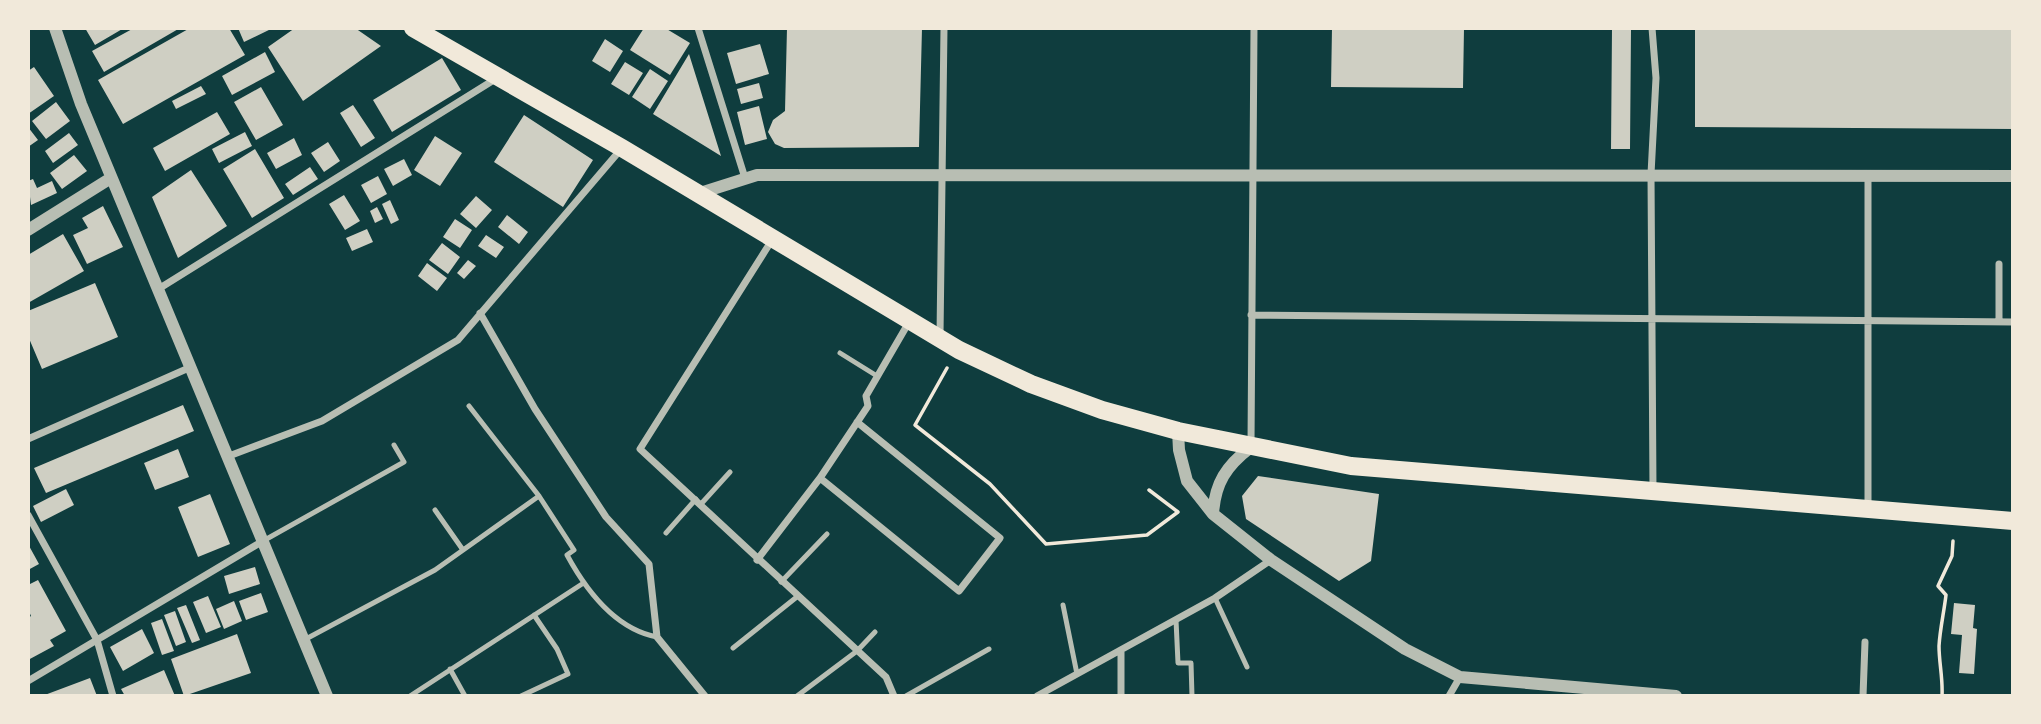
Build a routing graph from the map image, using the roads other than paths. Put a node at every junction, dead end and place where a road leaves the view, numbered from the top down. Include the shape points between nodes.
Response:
1 (55, 28) edge
2 (413, 28) edge
3 (698, 28) edge
4 (944, 28) edge
5 (1254, 28) edge
6 (1652, 28) edge
7 (497, 78) junction
8 (622, 148) junction
9 (1253, 173) junction
10 (1651, 174) junction
11 (943, 175) junction
12 (1868, 176) junction
13 (2013, 176) edge
14 (111, 178) junction
15 (745, 178) junction
16 (697, 194) junction
17 (28, 230) edge
18 (772, 240) junction
19 (1999, 264) dead end
20 (160, 288) junction
21 (480, 313) junction
22 (1251, 315) junction
23 (1653, 320) junction
24 (1867, 321) junction
25 (909, 322) junction
26 (1999, 322) junction
27 (2013, 323) edge
28 (940, 339) junction
29 (840, 354) dead end
30 (191, 367) junction
31 (877, 376) junction
32 (469, 406) dead end
33 (857, 422) junction
34 (1178, 431) junction
35 (28, 439) edge
36 (394, 445) dead end
37 (1251, 447) junction
38 (229, 457) junction
39 (730, 472) dead end
40 (820, 478) junction
41 (1653, 489) junction
42 (539, 496) junction
43 (698, 501) junction
44 (1868, 509) junction
45 (435, 510) dead end
46 (1213, 514) junction
47 (28, 515) edge
48 (2013, 521) edge
49 (666, 533) dead end
50 (827, 534) dead end
51 (263, 541) junction
52 (463, 550) junction
53 (757, 560) junction
54 (1271, 560) junction
55 (781, 582) junction
56 (582, 584) junction
57 (797, 596) junction
58 (1215, 598) junction
59 (1063, 605) dead end
60 (534, 615) junction
61 (1176, 620) junction
62 (875, 632) dead end
63 (657, 636) junction
64 (97, 640) junction
65 (304, 640) junction
66 (1865, 642) dead end
67 (733, 648) dead end
68 (989, 649) dead end
69 (857, 650) junction
70 (1121, 650) junction
71 (1247, 667) dead end
72 (450, 669) junction
73 (1077, 674) junction
74 (1460, 677) junction
75 (28, 681) edge
76 (1533, 690) edge
77 (113, 696) edge
78 (327, 696) edge
79 (411, 696) edge
80 (465, 696) edge
81 (521, 696) edge
82 (705, 696) edge
83 (797, 696) edge
84 (894, 696) edge
85 (906, 696) edge
86 (1037, 696) edge
87 (1121, 696) edge
88 (1192, 696) edge
89 (1449, 696) edge
90 (1676, 696) edge
91 (1863, 696) edge

1 - 14 street
2 - 7 highway
3 - 15 street
4 - 11 street
5 - 9 street
6 - 10 street via 1656,78
7 - 8 highway
7 - 20 street
8 - 16 highway
8 - 21 street
9 - 10 street
9 - 11 street
9 - 22 street
10 - 12 street
10 - 23 street
11 - 15 street via 757,174
11 - 28 street
12 - 13 street
12 - 24 street
14 - 17 street
14 - 20 street
15 - 16 street
16 - 18 highway
18 - 25 highway
18 - 43 street via 640,449
19 - 26 street
20 - 30 street
21 - 38 street via 458,340 321,421
21 - 63 street via 535,409 606,517 649,564
22 - 23 street
22 - 37 street
23 - 24 street
23 - 41 street
24 - 26 street
24 - 44 street
25 - 28 highway
25 - 31 street
26 - 27 street
28 - 34 highway via 1031,384
29 - 31 lane
30 - 35 street
30 - 38 street
31 - 33 street via 866,396 868,406
32 - 42 lane
33 - 40 street
33 - 40 street via 1000,538 959,591
34 - 37 highway
34 - 46 street via 1187,481
36 - 51 lane via 404,462
37 - 41 highway via 1351,466
37 - 46 street via 1217,484
38 - 51 street
39 - 43 lane
40 - 53 street
41 - 44 highway
42 - 52 lane
42 - 56 lane via 574,550 567,555
43 - 49 lane
43 - 53 street
44 - 48 highway
45 - 52 lane
46 - 54 street
47 - 64 street
50 - 55 lane
51 - 64 street
51 - 65 street
52 - 65 lane via 435,570
53 - 55 street
54 - 58 street
54 - 74 street via 1369,628
55 - 57 street
56 - 60 lane
56 - 63 lane via 640,634
57 - 67 lane
57 - 69 street
58 - 61 street
58 - 71 lane
59 - 73 lane
60 - 72 lane
60 - 81 lane via 568,674
61 - 70 street
61 - 88 lane via 1178,663 1191,663
62 - 69 lane
63 - 82 street
64 - 75 street
64 - 77 street
65 - 78 street
66 - 91 street
68 - 85 lane
69 - 83 lane
69 - 84 street via 886,677
70 - 73 street
70 - 87 street
72 - 79 lane
72 - 80 lane
73 - 86 street
74 - 76 street
74 - 89 street
76 - 90 street

